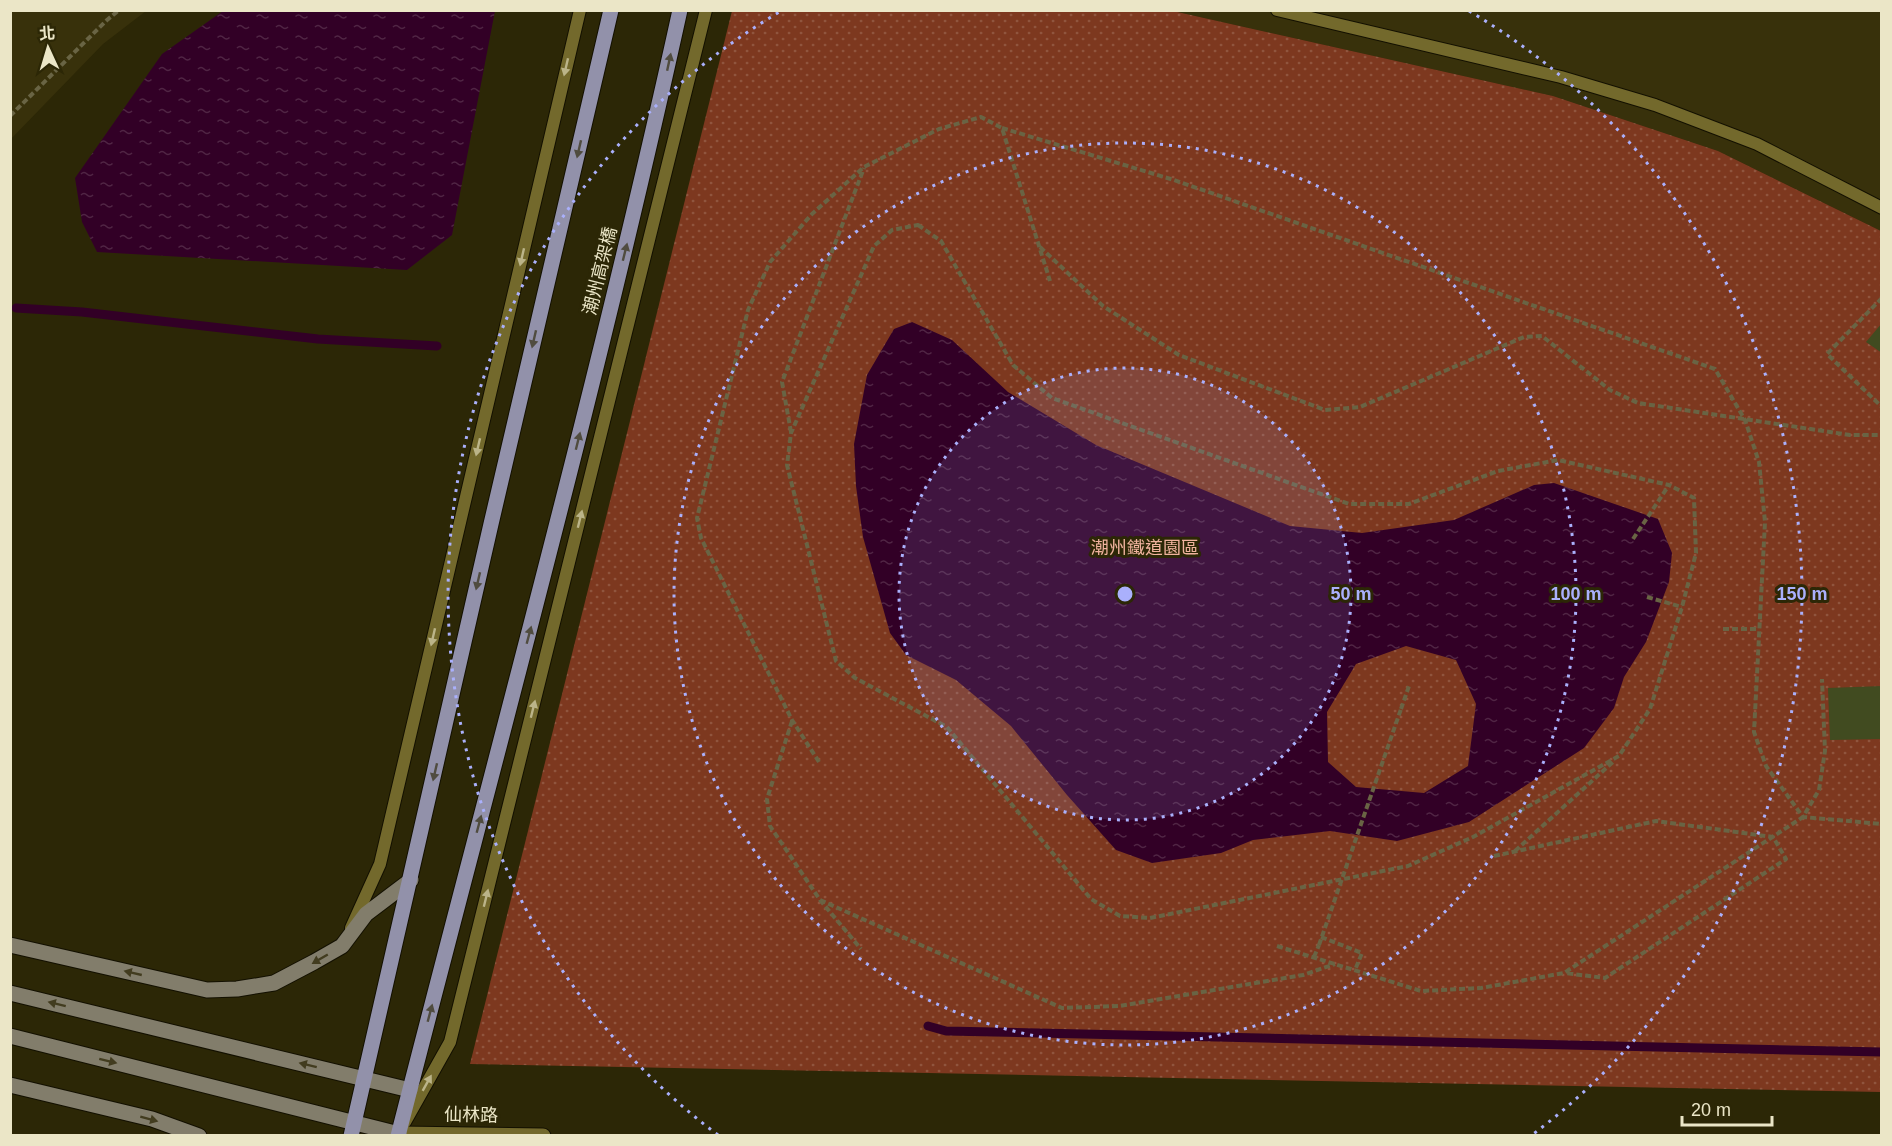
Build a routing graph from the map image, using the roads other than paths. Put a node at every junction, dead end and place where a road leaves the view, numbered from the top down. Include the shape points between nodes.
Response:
1 (580, 10) edge
2 (611, 10) edge
3 (680, 10) edge
4 (706, 10) edge
5 (1277, 10) edge
6 (1881, 208) edge
7 (411, 880) junction
8 (10, 945) edge
9 (342, 946) junction
10 (10, 993) edge
11 (10, 1036) edge
12 (365, 1079) junction
13 (10, 1085) edge
14 (410, 1090) junction
15 (353, 1129) edge
16 (399, 1135) edge
17 (199, 1136) edge
18 (543, 1136) edge

1 -> 9 lane via 380,864
2 -> 7 main road
14 -> 3 main road, 潮州高架橋 via 554,539 645,173
16 -> 4 lane via 450,1042
5 - 6 lane via 1560,77 1655,105 1757,144
7 - 9 street via 366,914
7 - 12 main road
9 -> 8 street via 274,982 207,990
12 -> 10 street
11 -> 15 street
12 - 14 street
12 - 15 main road
13 -> 17 street via 152,1119
14 - 16 main road, 潮州高架橋
15 - 16 street
16 - 18 street, 仙林路

